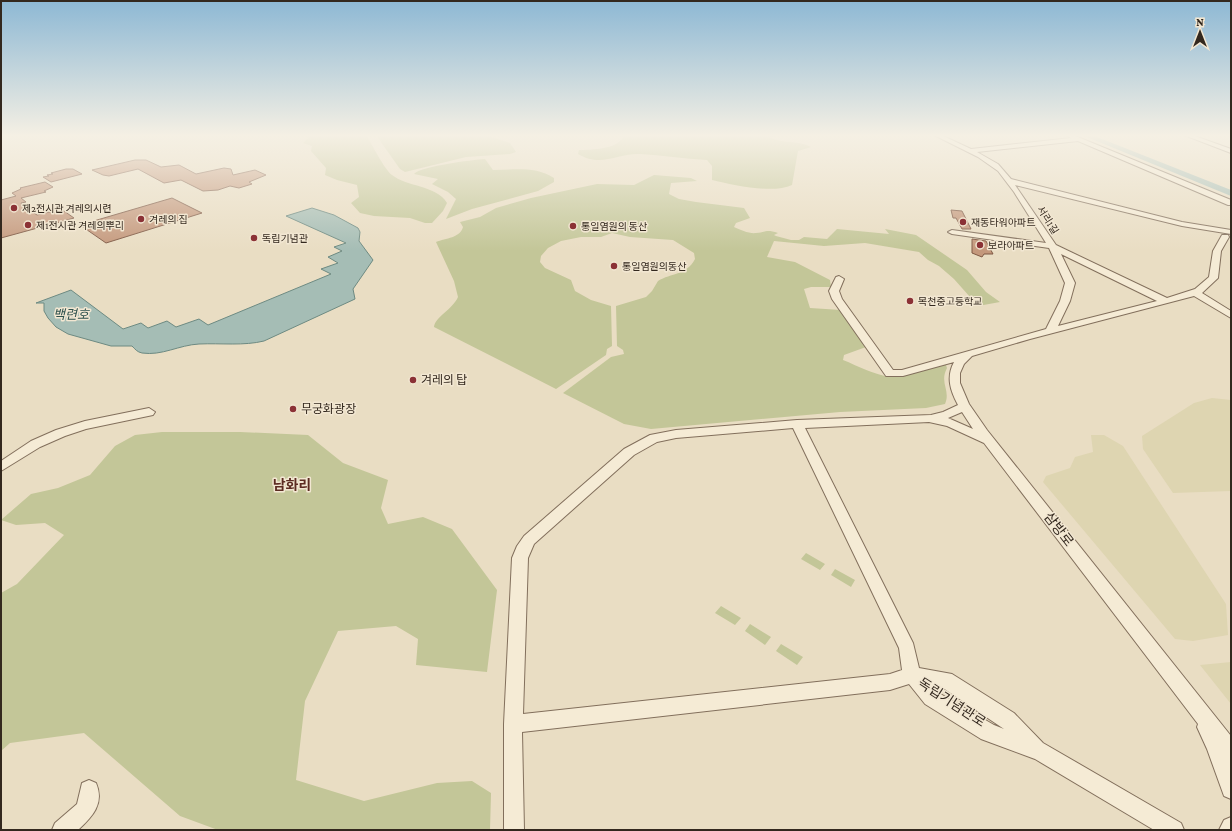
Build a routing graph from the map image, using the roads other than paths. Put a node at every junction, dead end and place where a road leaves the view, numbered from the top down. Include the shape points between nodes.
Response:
1 (1003, 174) edge
2 (1162, 174) edge
3 (1009, 181) junction
4 (1231, 202) edge
5 (952, 232) dead end
6 (1228, 236) edge
7 (1051, 246) junction
8 (839, 279) dead end
9 (1194, 292) junction
10 (1165, 301) junction
11 (1231, 315) edge
12 (1050, 331) junction
13 (968, 354) junction
14 (964, 407) junction
15 (149, 412) dead end
16 (929, 418) junction
17 (797, 424) junction
18 (990, 442) junction
19 (1, 467) edge
20 (912, 675) junction
21 (1192, 699) junction
22 (513, 724) junction
23 (1231, 751) edge
24 (1231, 789) edge
25 (89, 790) dead end
26 (1231, 827) edge
27 (62, 830) edge
28 (514, 830) edge
29 (1174, 830) edge
30 (1229, 830) edge

1 - 3 street, 서리1길
2 - 4 street
3 - 6 street
3 - 7 street, 서리1길
5 - 7 street
6 - 9 street via 1224,249 1218,250 1213,278
7 - 10 street
7 - 12 street, 서리1길 via 1068,274 1070,283
8 - 13 street via 834,291 837,299 890,374 903,373
9 - 10 street
9 - 11 street
10 - 12 street
12 - 13 street
13 - 14 street, 삼방로 via 956,366 953,378
14 - 16 street via 946,415
14 - 18 street, 삼방로
15 - 19 street via 88,425 49,437
16 - 17 street
16 - 18 street via 957,425
17 - 20 street via 907,648
17 - 22 street via 676,434 643,442 529,540 520,558
18 - 21 street, 삼방로
20 - 22 street via 890,682
20 - 29 street via 931,698 988,732 1038,751
21 - 23 street
21 - 24 street via 1215,745
22 - 28 street
25 - 27 street via 86,809
26 - 30 street

